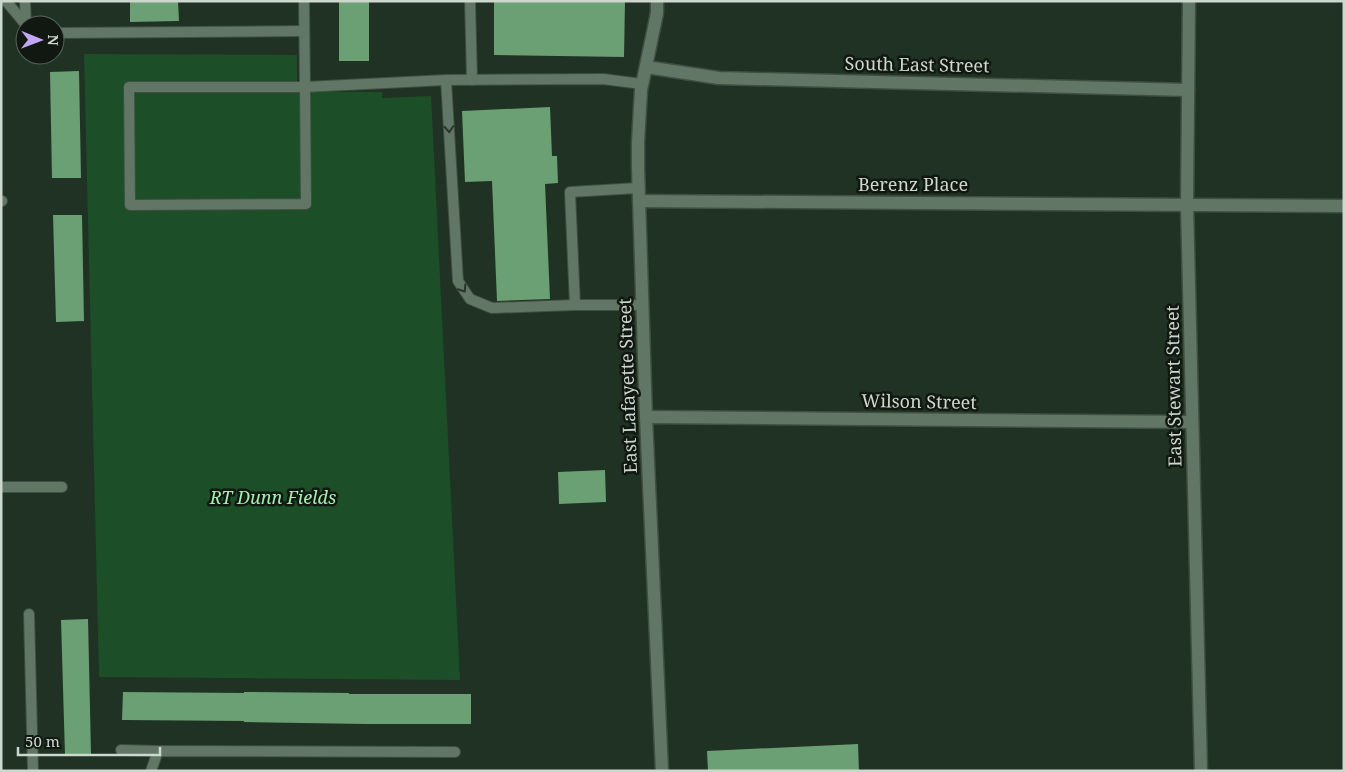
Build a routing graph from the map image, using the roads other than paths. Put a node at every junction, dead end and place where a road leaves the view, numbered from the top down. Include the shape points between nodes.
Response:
1 (6, 1) edge
2 (25, 1) edge
3 (304, 1) edge
4 (470, 1) edge
5 (658, 1) edge
6 (1189, 1) edge
7 (18, 15) edge
8 (26, 15) edge
9 (304, 31) junction
10 (65, 33) edge
11 (646, 67) junction
12 (446, 80) junction
13 (472, 80) junction
14 (642, 84) junction
15 (305, 87) junction
16 (1188, 90) junction
17 (639, 194) junction
18 (1187, 205) junction
19 (1344, 206) edge
20 (575, 305) junction
21 (642, 305) junction
22 (646, 417) junction
23 (1192, 422) junction
24 (1, 487) edge
25 (62, 487) dead end
26 (29, 614) dead end
27 (121, 750) dead end
28 (158, 751) junction
29 (455, 752) dead end
30 (33, 771) edge
31 (151, 771) edge
32 (662, 771) edge
33 (1201, 771) edge

1 - 7 lane
2 - 8 lane
3 - 9 lane
4 - 13 lane
5 - 11 street, East Lafayette Street
6 - 16 street, East Stewart Street
9 - 10 lane
9 - 15 lane
11 - 14 street, East Lafayette Street
11 - 16 street, South East Street via 720,78
12 - 13 lane
12 - 15 lane
12 -> 20 lane via 458,281 470,299 492,308
13 - 14 lane via 604,80
14 - 17 street, East Lafayette Street
15 - 15 lane via 306,204 130,205 129,88
16 - 18 street, East Stewart Street
17 - 18 street, Berenz Place
17 - 20 lane via 570,192
17 - 21 street, East Lafayette Street
18 - 19 street, Berenz Place
18 - 23 street, East Stewart Street
20 - 21 lane
21 - 22 street, East Lafayette Street
22 - 23 street, Wilson Street
22 - 32 street, East Lafayette Street
23 - 33 street, East Stewart Street
24 - 25 lane
26 - 30 lane
27 - 28 lane
28 - 29 lane
28 - 31 lane

